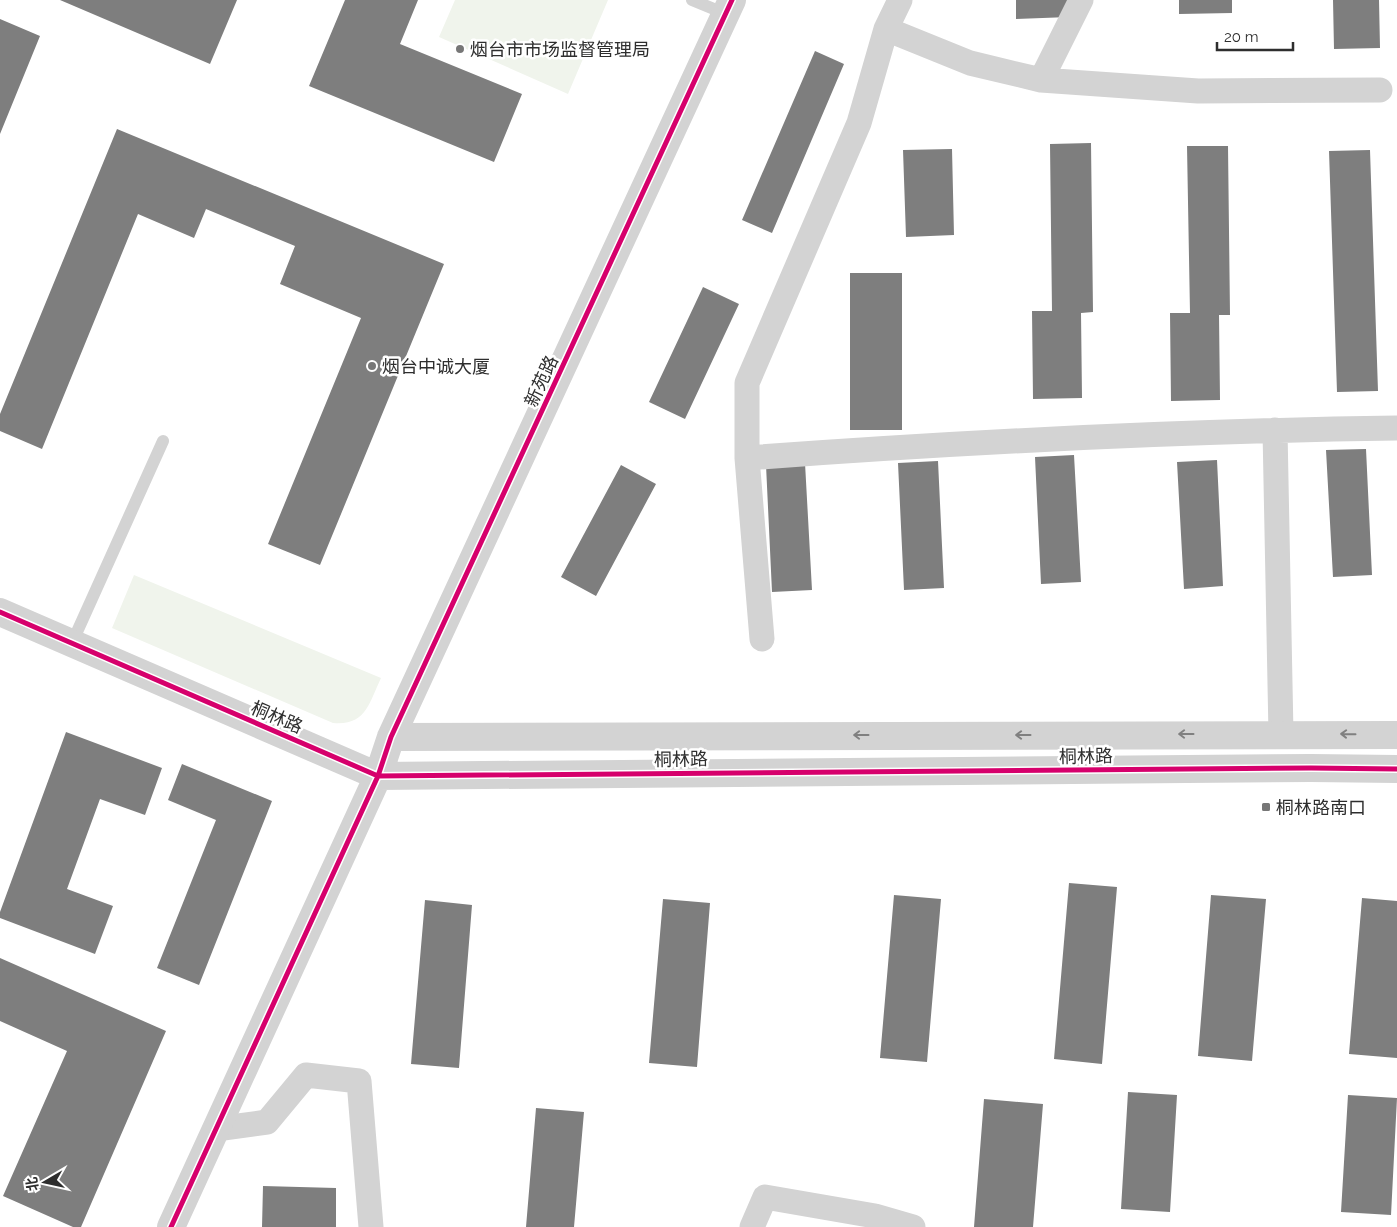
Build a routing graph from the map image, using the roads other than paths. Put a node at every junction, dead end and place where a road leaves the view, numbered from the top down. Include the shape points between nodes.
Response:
1 (692, 0) edge
2 (900, 0) edge
3 (1081, 0) edge
4 (729, 7) edge
5 (886, 29) junction
6 (1040, 80) junction
7 (1380, 90) dead end
8 (1397, 428) edge
9 (1275, 430) junction
10 (163, 441) dead end
11 (747, 458) junction
12 (0, 612) edge
13 (762, 639) dead end
14 (72, 643) junction
15 (1281, 734) junction
16 (1397, 735) edge
17 (391, 737) junction
18 (1397, 769) edge
19 (378, 776) junction
20 (216, 1129) junction
21 (171, 1227) edge
22 (371, 1227) edge
23 (752, 1227) edge
24 (913, 1227) edge

1 - 4 lane
2 - 5 street
3 - 6 street
4 - 17 street, 新苑路
5 - 6 street via 970,63
5 - 11 street via 859,123 747,383
6 - 7 street via 1198,92
8 - 9 street
9 - 11 street via 905,446
9 - 15 street
10 - 14 lane
11 - 13 street
12 - 14 street, 桐林路
14 - 19 street, 桐林路
16 -> 15 street, 桐林路
15 -> 17 street, 桐林路
17 - 19 street, 新苑路
18 - 19 street, 桐林路
19 - 20 street, 新苑路
20 - 21 street, 新苑路
20 - 22 street via 268,1122 306,1075 359,1080
23 - 24 street via 765,1197 875,1216

